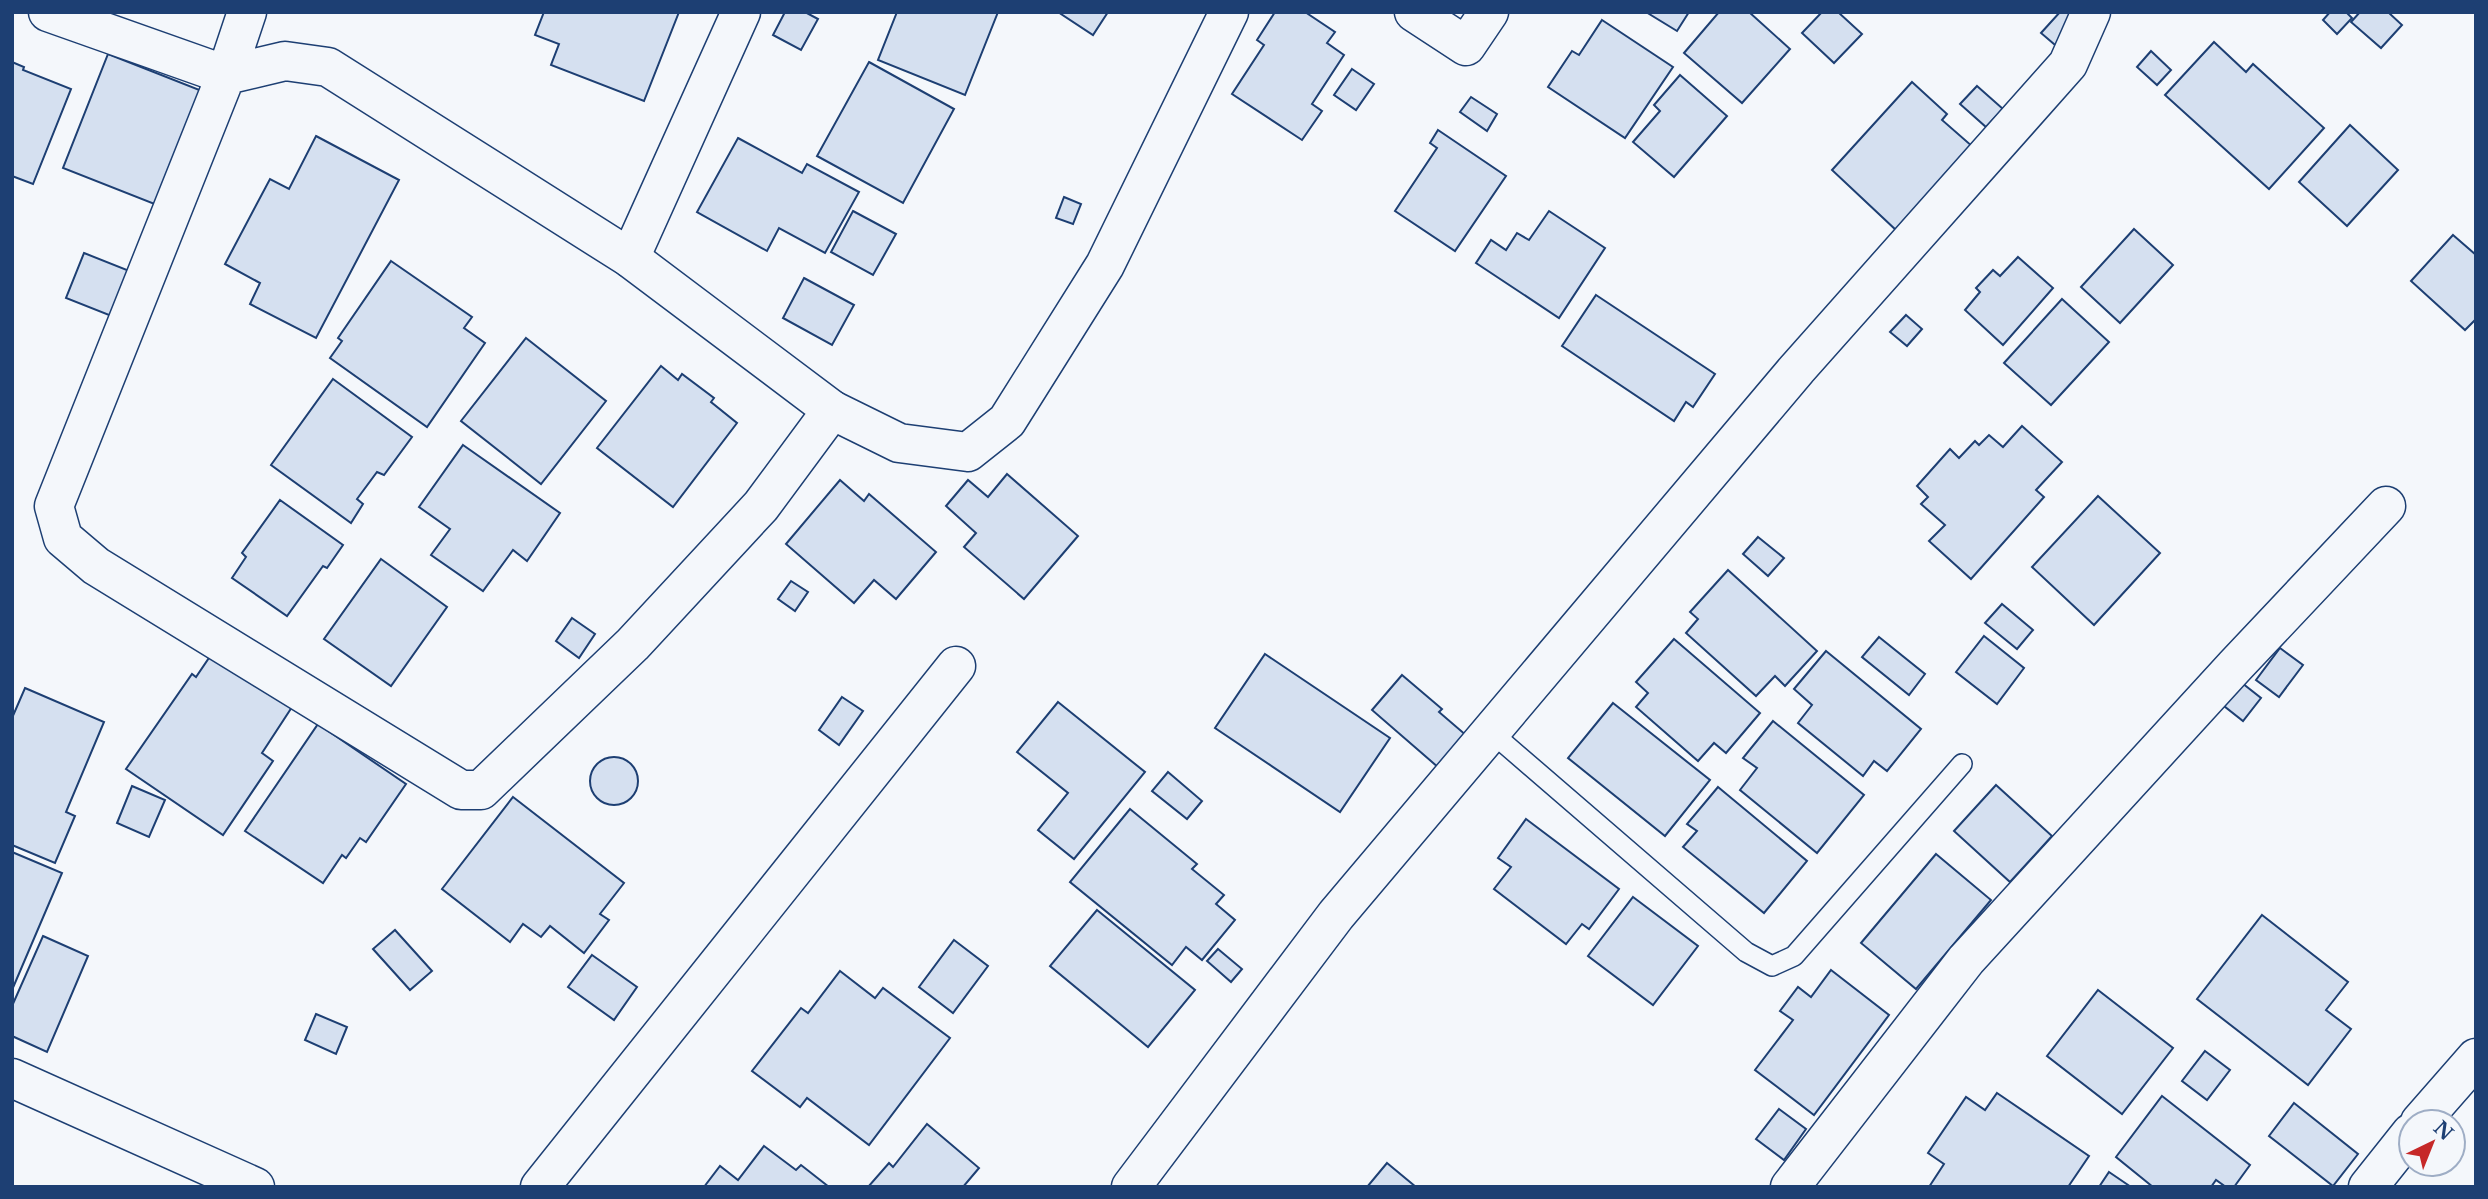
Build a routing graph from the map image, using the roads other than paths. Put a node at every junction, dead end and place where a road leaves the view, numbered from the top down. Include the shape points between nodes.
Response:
1 (48, 12) edge
2 (247, 12) edge
3 (741, 12) edge
4 (1230, 12) edge
5 (1414, 12) edge
6 (1489, 12) edge
7 (2091, 12) edge
8 (226, 75) junction
9 (630, 258) junction
10 (832, 410) junction
11 (2386, 506) dead end
12 (956, 666) dead end
13 (1491, 732) junction
14 (1962, 764) dead end
15 (2476, 1058) edge
16 (12, 1078) edge
17 (2432, 1108) edge
18 (2397, 1151) edge
19 (255, 1187) edge
20 (540, 1187) edge
21 (1131, 1187) edge
22 (1790, 1187) edge
23 (2368, 1187) edge

1 - 8 street
2 - 8 street
3 - 9 street
4 - 10 street via 1105,265 1007,421 968,452 899,443
5 - 6 street via 1465,46
7 - 13 street via 2068,64 1797,369
8 - 9 street via 285,61 328,67
8 - 10 street via 54,506 63,538 96,566 461,790 481,790 633,644 761,506
9 - 10 street
11 - 22 street via 1966,960
12 - 20 street
13 - 14 lane via 1746,952 1772,966 1794,956
13 - 21 street via 1336,915
15 - 17 street
16 - 19 street
18 - 23 street

